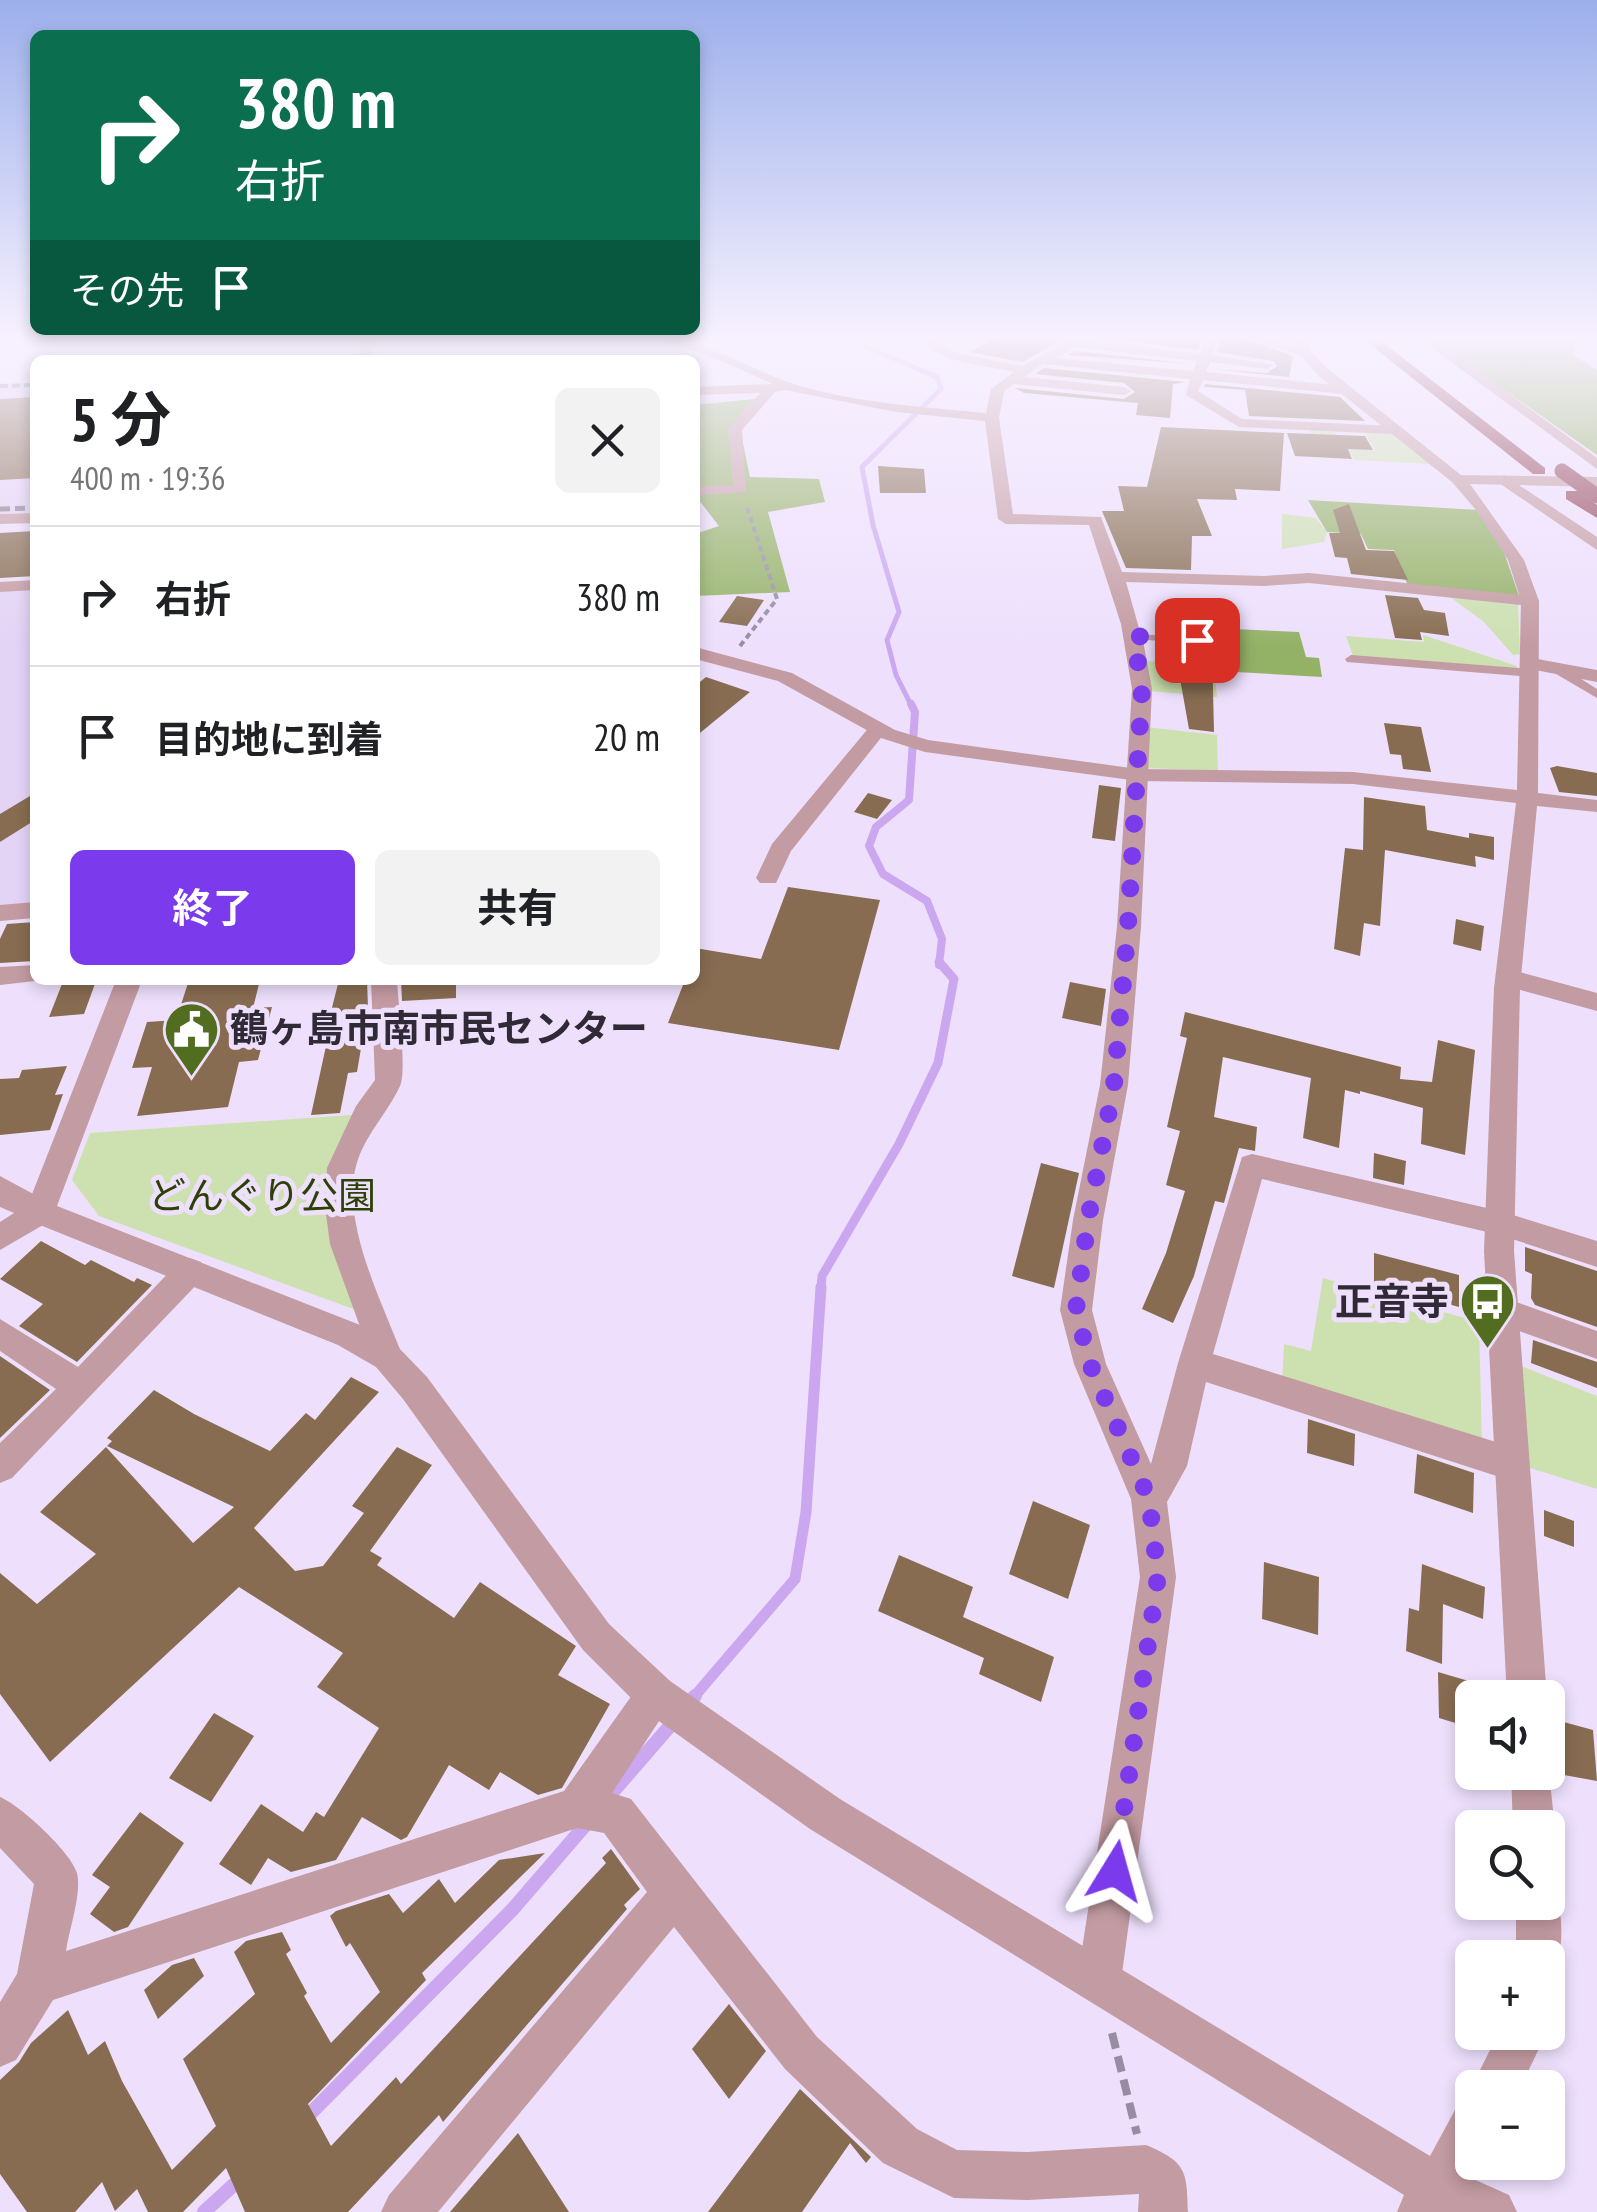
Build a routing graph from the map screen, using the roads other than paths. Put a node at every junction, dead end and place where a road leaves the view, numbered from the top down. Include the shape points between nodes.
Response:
1 (737, 441) edge
2 (995, 441) edge
3 (1408, 441) edge
4 (1501, 441) edge
5 (1523, 441) edge
6 (1565, 441) edge
7 (1597, 465) edge
8 (1457, 478) junction
9 (1504, 480) junction
10 (1597, 482) edge
11 (700, 491) edge
12 (1597, 496) edge
13 (1597, 512) edge
14 (30, 518) edge
15 (0, 519) edge
16 (1597, 545) edge
17 (1116, 577) junction
18 (30, 586) edge
19 (0, 587) edge
20 (1530, 602) junction
21 (1134, 636) junction
22 (1197, 640) dead end
23 (700, 654) edge
24 (1351, 659) dead end
25 (1540, 669) junction
26 (1597, 676) edge
27 (1597, 694) edge
28 (878, 728) junction
29 (1138, 775) junction
30 (1527, 797) junction
31 (1597, 806) edge
32 (768, 878) dead end
33 (30, 910) edge
34 (0, 913) edge
35 (30, 974) edge
36 (0, 976) edge
37 (1508, 978) junction
38 (128, 985) edge
39 (384, 985) edge
40 (1597, 1002) edge
41 (0, 1188) edge
42 (40, 1212) junction
43 (1500, 1224) junction
44 (0, 1237) edge
45 (1597, 1254) edge
46 (190, 1271) junction
47 (1502, 1311) junction
48 (0, 1334) edge
49 (1597, 1345) edge
50 (387, 1356) junction
51 (1194, 1362) junction
52 (80, 1386) junction
53 (1512, 1464) junction
54 (0, 1466) edge
55 (1149, 1499) junction
56 (1525, 1680) edge
57 (656, 1695) junction
58 (576, 1808) junction
59 (0, 1818) edge
60 (674, 1894) junction
61 (1099, 1981) junction
62 (38, 1982) junction
63 (0, 2044) edge
64 (1455, 2157) edge
65 (1430, 2200) edge
66 (406, 2212) edge
67 (1163, 2212) edge
68 (1492, 2212) edge

1 - 11 street via 741,489
2 - 17 street via 1006,519 1096,520
3 - 8 street
4 - 13 highway
5 - 12 highway, bridge
6 - 7 street
8 - 9 street
8 - 20 street via 1516,560
9 - 10 street
9 - 16 street
14 - 15 street
17 - 20 street via 1309,578
17 - 21 street
18 - 19 street
20 - 25 street
21 - 22 lane
21 - 29 street via 1142,689
23 - 28 street via 785,677
24 - 25 lane
25 - 26 street
25 - 27 lane
25 - 30 street
28 - 29 street via 925,746
28 - 32 street via 780,849
29 - 30 street via 1352,778
29 - 55 street via 1114,1085 1076,1310 1090,1364
30 - 31 street
30 - 37 street
33 - 34 street
35 - 36 street
37 - 40 street
37 - 43 street
38 - 42 street
39 - 50 street via 389,1082 341,1168 340,1208 345,1244
41 - 42 street
42 - 44 street
42 - 46 street
43 - 45 street
43 - 47 street
43 - 51 street via 1252,1164
46 - 50 street via 350,1334
46 - 52 street
47 - 49 street
47 - 53 street
48 - 52 street
50 - 57 street via 596,1637
51 - 53 street
51 - 55 street via 1170,1466
52 - 54 street
53 - 56 street
55 - 61 street via 1158,1576
57 - 58 street
57 - 61 street via 825,1814
58 - 60 street via 616,1814
58 - 62 street
59 - 62 street via 56,1877
60 - 66 street
60 - 67 street via 801,2053 900,2146 954,2174 1146,2169 1162,2178
61 - 65 street
62 - 63 street
64 - 65 street
65 - 68 street

